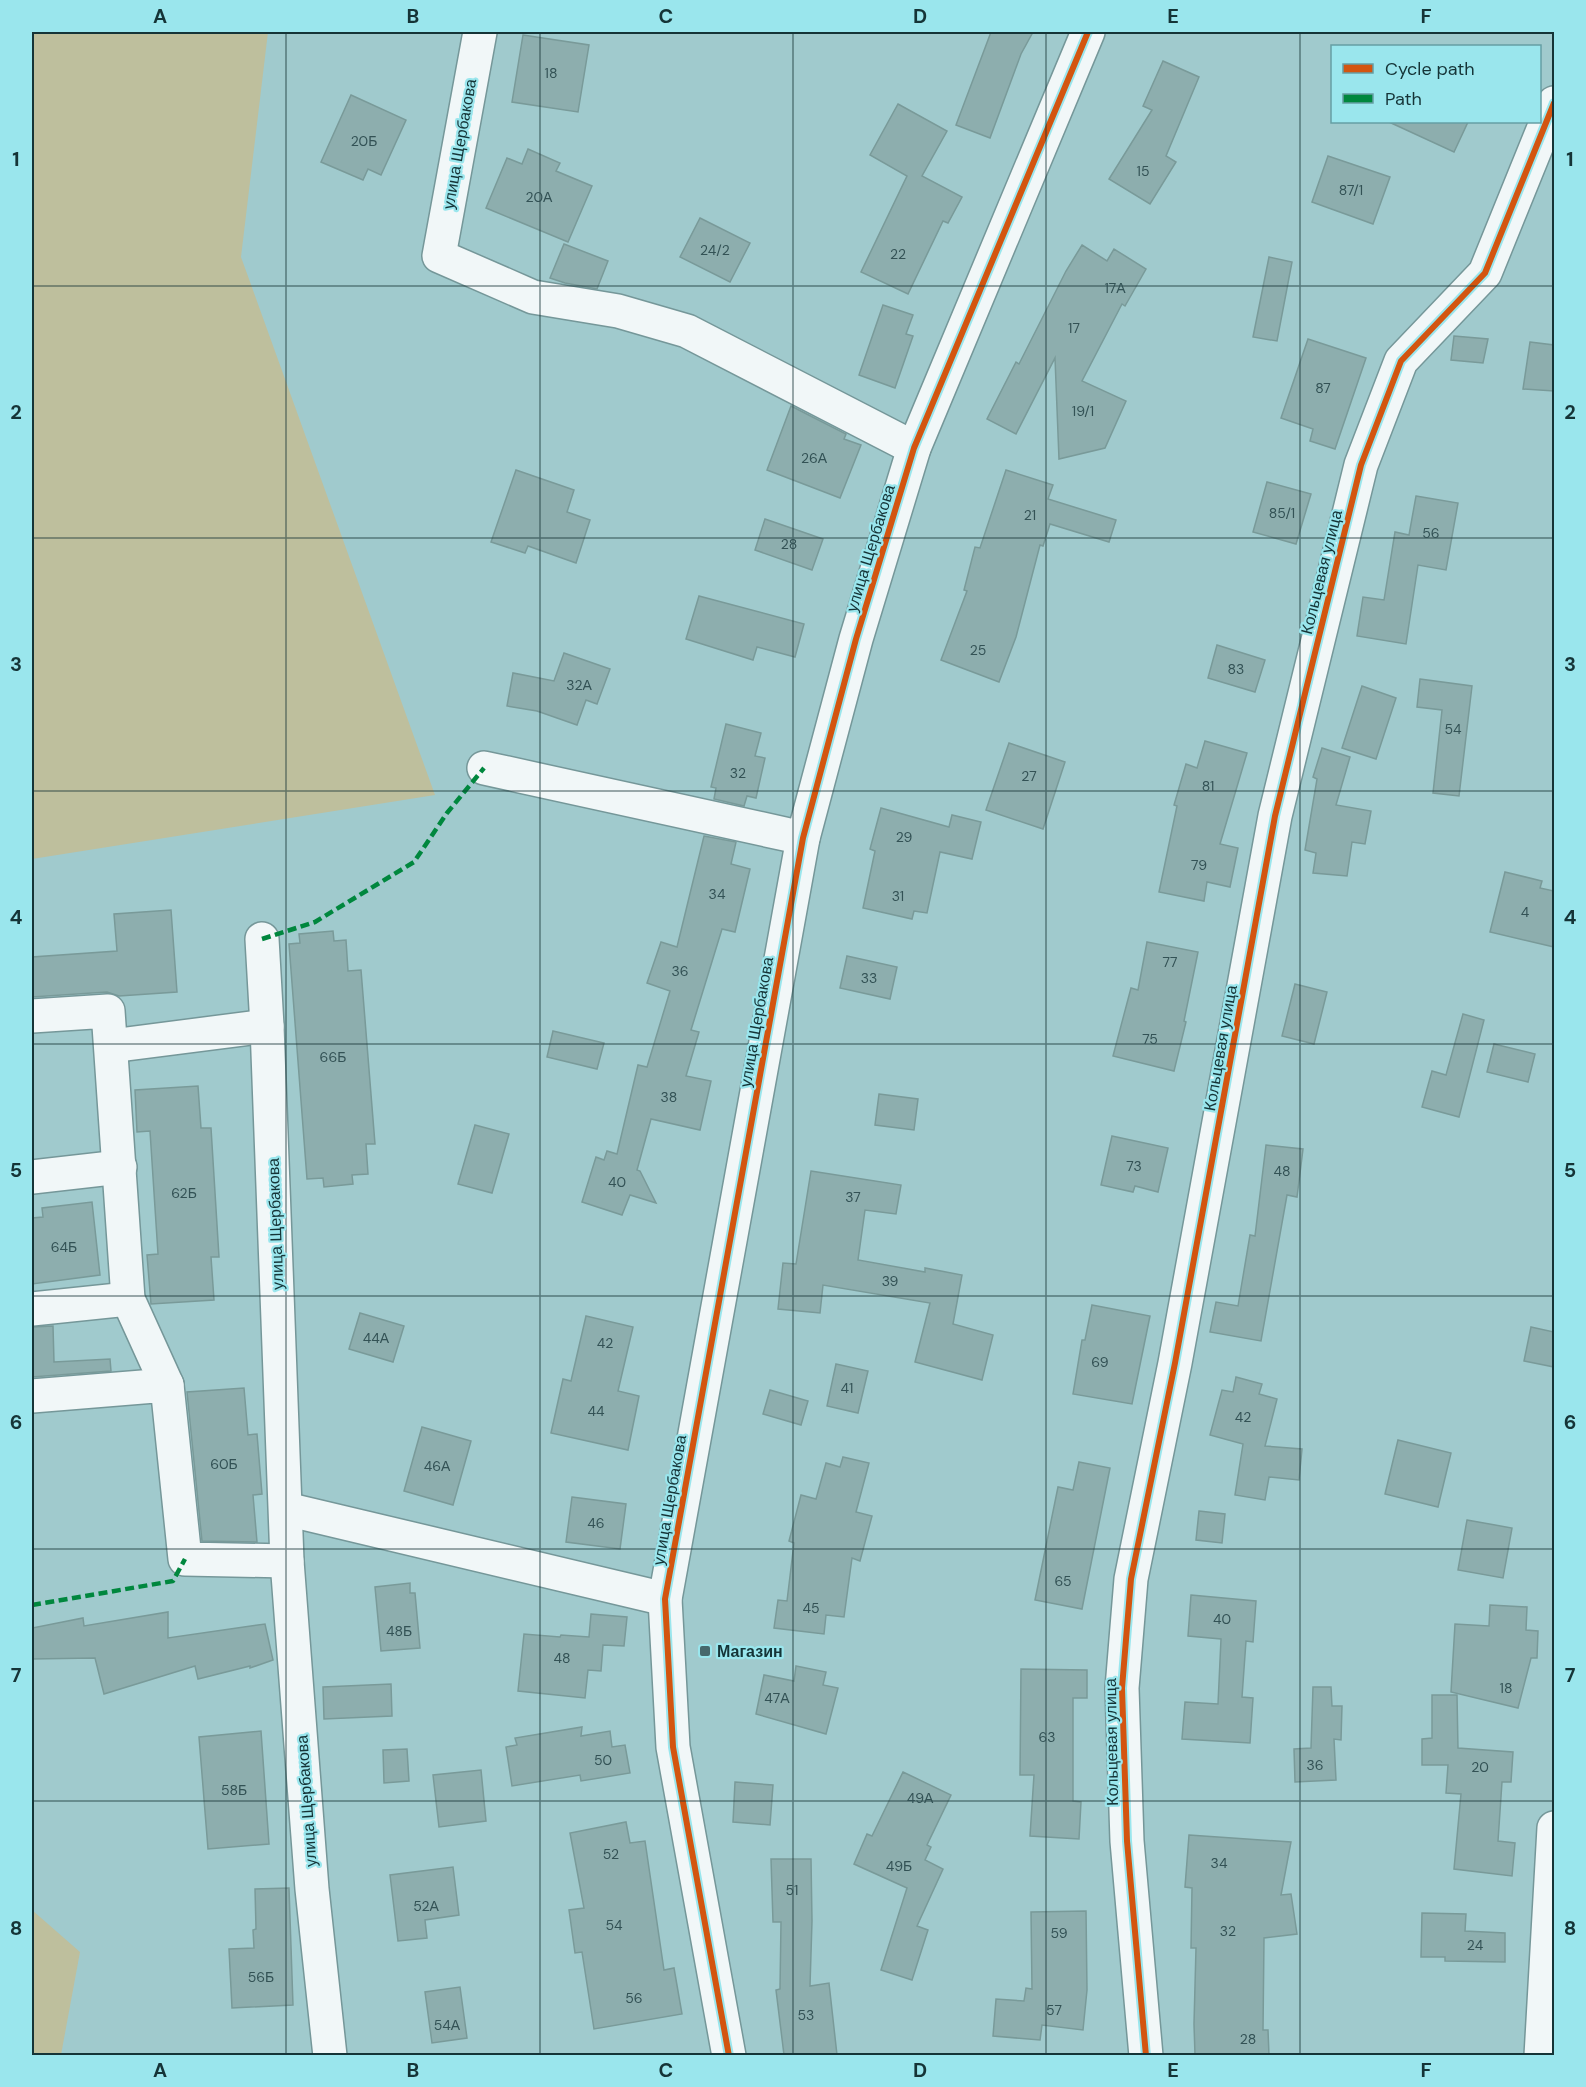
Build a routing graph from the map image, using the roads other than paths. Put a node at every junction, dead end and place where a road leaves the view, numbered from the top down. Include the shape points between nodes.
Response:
1 (480, 32) edge
2 (1088, 32) edge
3 (1554, 103) edge
4 (915, 448) junction
5 (484, 768) dead end
6 (803, 838) junction
7 (262, 939) dead end
8 (32, 1016) edge
9 (267, 1026) junction
10 (111, 1046) junction
11 (120, 1167) junction
12 (32, 1177) edge
13 (128, 1299) junction
14 (32, 1309) edge
15 (167, 1385) junction
16 (32, 1396) edge
17 (286, 1509) junction
18 (287, 1561) junction
19 (665, 1599) junction
20 (1554, 1828) edge
21 (330, 2055) edge
22 (729, 2055) edge
23 (1146, 2055) edge
24 (1540, 2055) edge

1 - 4 street, улица Щербакова via 439,256 533,297 618,311 687,331
2 - 4 street, улица Щербакова
3 - 23 street, Кольцевая улица via 1485,273 1401,361 1361,465 1275,816 1175,1363 1131,1579 1122,1700 1127,1841
4 - 6 street, улица Щербакова via 856,639
5 - 6 street
6 - 19 street, улица Щербакова
7 - 9 street, улица Щербакова
8 - 10 street via 108,1011
9 - 10 street
9 - 17 street, улица Щербакова
10 - 11 street
11 - 12 street
11 - 13 street
13 - 14 street
13 - 15 street
15 - 16 street
15 - 18 street via 185,1559
17 - 18 street, улица Щербакова
17 - 19 street
18 - 21 street, улица Щербакова via 312,1889
19 - 22 street, улица Щербакова via 673,1747
20 - 24 street

